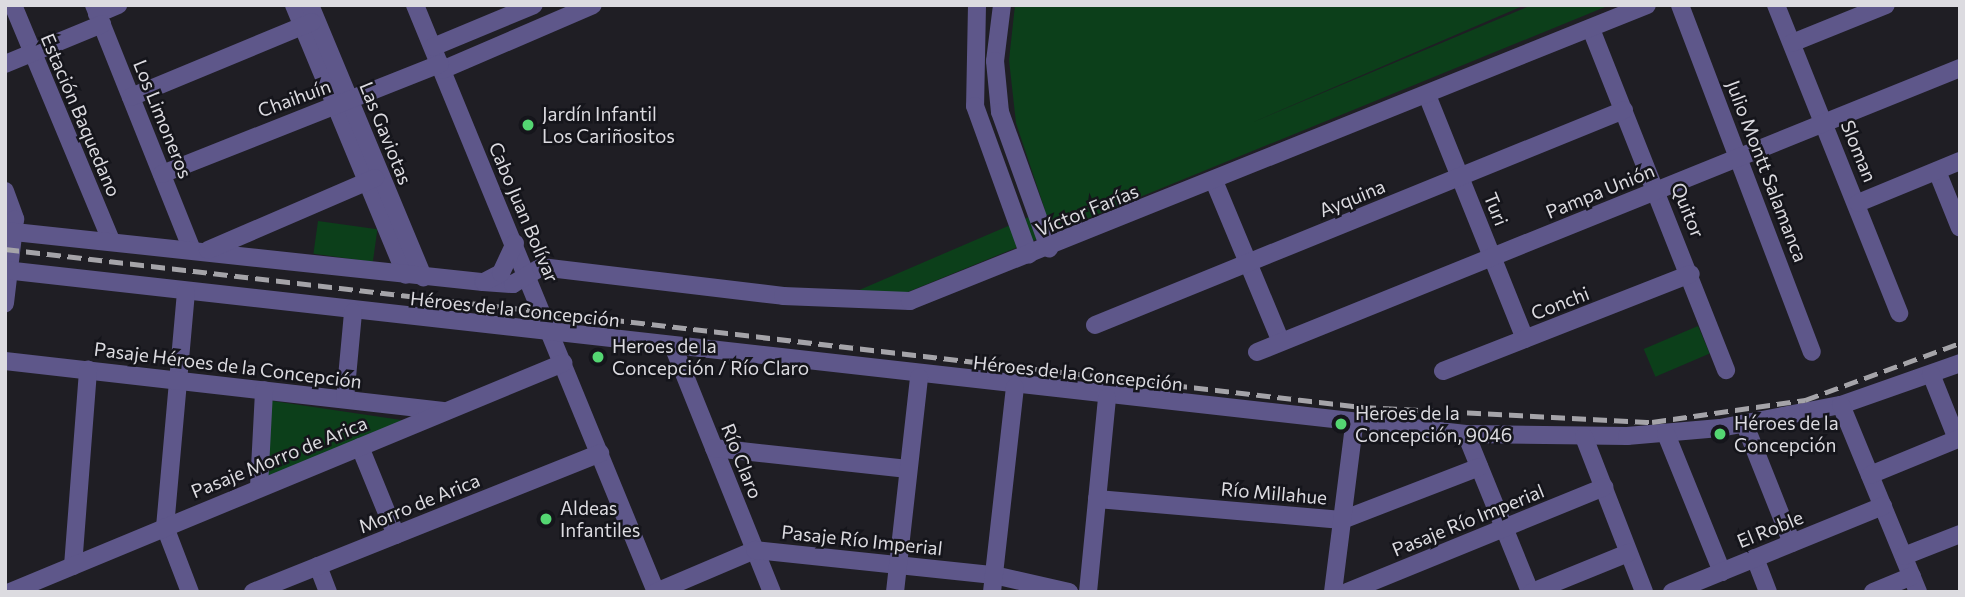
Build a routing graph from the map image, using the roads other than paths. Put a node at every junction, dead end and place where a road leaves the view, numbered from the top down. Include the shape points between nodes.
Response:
1 (13, 5) edge
2 (118, 5) edge
3 (294, 5) edge
4 (415, 5) edge
5 (534, 5) edge
6 (593, 5) edge
7 (964, 5) edge
8 (977, 5) edge
9 (1002, 5) edge
10 (1647, 5) edge
11 (1680, 5) edge
12 (1776, 5) edge
13 (1886, 5) edge
14 (98, 15) edge
15 (310, 17) edge
16 (1591, 29) junction
17 (974, 32) junction
18 (1792, 43) junction
19 (433, 47) junction
20 (33, 52) junction
21 (5, 64) edge
22 (441, 67) junction
23 (1960, 68) edge
24 (1427, 95) junction
25 (131, 97) junction
26 (341, 102) junction
27 (1624, 110) junction
28 (1825, 123) junction
29 (1741, 157) junction
30 (1014, 159) junction
31 (1960, 161) edge
32 (995, 166) junction
33 (1937, 171) junction
34 (162, 174) junction
35 (1460, 177) junction
36 (373, 178) junction
37 (1214, 181) junction
38 (1657, 190) junction
39 (5, 191) edge
40 (1857, 203) junction
41 (1960, 228) edge
42 (10, 232) edge
43 (111, 241) junction
44 (515, 243) junction
45 (1049, 248) junction
46 (200, 249) junction
47 (1029, 256) junction
48 (1492, 257) junction
49 (1248, 263) junction
50 (7, 271) edge
51 (1691, 274) junction
52 (415, 276) junction
53 (524, 277) junction
54 (483, 282) junction
55 (186, 292) junction
56 (5, 303) edge
57 (353, 312) junction
58 (1899, 313) dead end
59 (1095, 325) dead end
60 (552, 335) junction
61 (1525, 339) junction
62 (1281, 342) junction
63 (673, 346) junction
64 (1256, 352) dead end
65 (1812, 352) dead end
66 (5, 361) edge
67 (563, 363) junction
68 (1960, 363) edge
69 (88, 370) junction
70 (1727, 370) dead end
71 (1443, 371) dead end
72 (1931, 374) junction
73 (919, 377) junction
74 (179, 380) junction
75 (1015, 387) junction
76 (264, 390) junction
77 (1107, 398) junction
78 (345, 399) junction
79 (1841, 405) junction
80 (447, 411) junction
81 (1354, 425) junction
82 (1745, 425) junction
83 (1465, 434) junction
84 (1666, 434) junction
85 (1584, 437) junction
86 (1958, 438) edge
87 (360, 447) junction
88 (714, 448) junction
89 (600, 453) junction
90 (1479, 467) junction
91 (908, 469) junction
92 (1870, 475) junction
93 (259, 487) junction
94 (1604, 487) junction
95 (1097, 499) junction
96 (1883, 506) junction
97 (1342, 520) junction
98 (165, 527) junction
99 (1504, 528) junction
100 (1960, 534) edge
101 (396, 535) junction
102 (1792, 543) junction
103 (755, 550) junction
104 (1628, 553) junction
105 (1904, 556) junction
106 (1755, 558) junction
107 (897, 565) junction
108 (73, 566) junction
109 (318, 566) junction
110 (1722, 572) junction
111 (993, 583) edge
112 (1915, 584) edge
113 (10, 592) edge
114 (190, 592) edge
115 (253, 592) edge
116 (328, 592) edge
117 (656, 592) edge
118 (772, 592) edge
119 (895, 592) edge
120 (1069, 592) edge
121 (1088, 592) edge
122 (1334, 592) edge
123 (1347, 592) edge
124 (1531, 592) edge
125 (1644, 592) edge
126 (1672, 592) edge
127 (1768, 592) edge
128 (1873, 592) edge

1 - 20 street, Estación Baquedano
2 - 14 street
3 - 15 street, Las Gaviotas
4 - 19 street, Cabo Juan Bolívar
5 - 19 street
6 - 22 street, Chaihuín
7 - 17 street
8 - 17 street
9 - 30 street via 995,86
10 - 16 street, Víctor Farías
11 - 29 street, Julio Montt Salamanca
12 - 18 street, Sloman
13 - 18 street
14 - 20 street
14 - 25 street, Los Limoneros
15 - 25 street
15 - 26 street, Las Gaviotas
16 - 24 street, Víctor Farías
16 - 27 street, Quitor
17 - 32 street via 975,106
18 - 28 street, Sloman
19 - 22 street, Cabo Juan Bolívar
20 - 21 street
20 - 43 street, Estación Baquedano
22 - 26 street, Chaihuín
22 - 44 street, Cabo Juan Bolívar
23 - 28 street, Pampa Unión
24 - 35 street, Turi
24 - 37 street, Víctor Farías
25 - 34 street, Los Limoneros
26 - 34 street, Chaihuín
26 - 36 street, Las Gaviotas
27 - 35 street, Ayquina
27 - 38 street, Quitor
28 - 29 street, Pampa Unión
28 - 40 street, Sloman
29 - 38 street, Pampa Unión
29 - 65 street, Julio Montt Salamanca
30 - 32 street
30 - 45 street
31 - 33 street
32 - 47 street
33 - 40 street
33 - 41 street
34 - 46 street, Los Limoneros
35 - 48 street, Turi
35 - 49 street, Ayquina
36 - 46 street
36 - 52 street, Las Gaviotas
37 - 45 street, Víctor Farías
37 - 49 street
38 - 48 street, Pampa Unión
38 - 51 street, Quitor
39 - 42 street
40 - 58 street, Sloman
42 - 43 street, Héroes de la Concepción
42 - 50 street
43 - 46 street, Héroes de la Concepción
44 - 53 street, Cabo Juan Bolívar
44 - 54 street via 501,273
45 - 47 street, Víctor Farías
46 - 52 street, Héroes de la Concepción
47 - 53 street, Víctor Farías via 945,290 880,304 541,267
48 - 61 street, Turi
48 - 62 street, Pampa Unión
49 - 59 street, Ayquina
49 - 62 street
50 - 55 street, Héroes de la Concepción
50 - 56 street
51 - 61 street, Conchi
51 - 70 street, Quitor
52 - 54 street, Héroes de la Concepción
53 - 54 street, Héroes de la Concepción
53 - 60 street, Cabo Juan Bolívar
55 - 57 street, Héroes de la Concepción
55 - 74 street
57 - 60 street, Héroes de la Concepción
57 - 78 street
60 - 63 street, Héroes de la Concepción
60 - 67 street, Cabo Juan Bolívar
61 - 71 street, Conchi
62 - 64 street, Pampa Unión
63 - 73 street, Héroes de la Concepción
63 - 88 street, Río Claro
66 - 69 street, Pasaje Héroes de la Concepción
67 - 80 street, Pasaje Morro de Arica
67 - 89 street, Cabo Juan Bolívar
68 - 72 street, Héroes de la Concepción
69 - 74 street, Pasaje Héroes de la Concepción
69 - 108 street
72 - 79 street, Héroes de la Concepción
72 - 86 street
73 - 75 street, Héroes de la Concepción
73 - 91 street
74 - 76 street, Pasaje Héroes de la Concepción
74 - 98 street
75 - 77 street, Héroes de la Concepción
75 - 111 street
76 - 78 street, Pasaje Héroes de la Concepción
76 - 93 street
77 - 81 street, Héroes de la Concepción
77 - 95 street
78 - 80 street, Pasaje Héroes de la Concepción
79 - 82 street, Héroes de la Concepción
79 - 92 street
80 - 87 street, Pasaje Morro de Arica
81 - 83 street, Héroes de la Concepción
81 - 97 street
82 - 84 street, Héroes de la Concepción
82 - 102 street
83 - 85 street, Héroes de la Concepción
83 - 90 street
84 - 85 street, Héroes de la Concepción
84 - 110 street
85 - 94 street
86 - 92 street
87 - 93 street, Pasaje Morro de Arica
87 - 101 street
88 - 91 street
88 - 103 street, Río Claro
89 - 101 street, Morro de Arica
89 - 117 street, Cabo Juan Bolívar
90 - 97 street, Río Millahue
90 - 99 street
91 - 107 street
92 - 96 street
93 - 98 street, Pasaje Morro de Arica
94 - 99 street, Pasaje Río Imperial
94 - 104 street
95 - 97 street, Río Millahue
95 - 121 street
96 - 102 street, El Roble
96 - 105 street
97 - 122 street
98 - 108 street, Pasaje Morro de Arica
98 - 114 street
99 - 123 street, Pasaje Río Imperial
99 - 124 street
100 - 105 street
101 - 109 street, Morro de Arica
102 - 106 street, El Roble
103 - 107 street, Pasaje Río Imperial
103 - 117 street, Pasaje Río Imperial
103 - 118 street, Río Claro
104 - 124 street
104 - 125 street
105 - 112 street
106 - 110 street, El Roble
106 - 127 street
107 - 111 street, Pasaje Río Imperial
107 - 119 street
108 - 113 street, Pasaje Morro de Arica
109 - 115 street, Morro de Arica
109 - 116 street
110 - 126 street, El Roble
111 - 120 street, Pasaje Río Imperial
112 - 128 street

